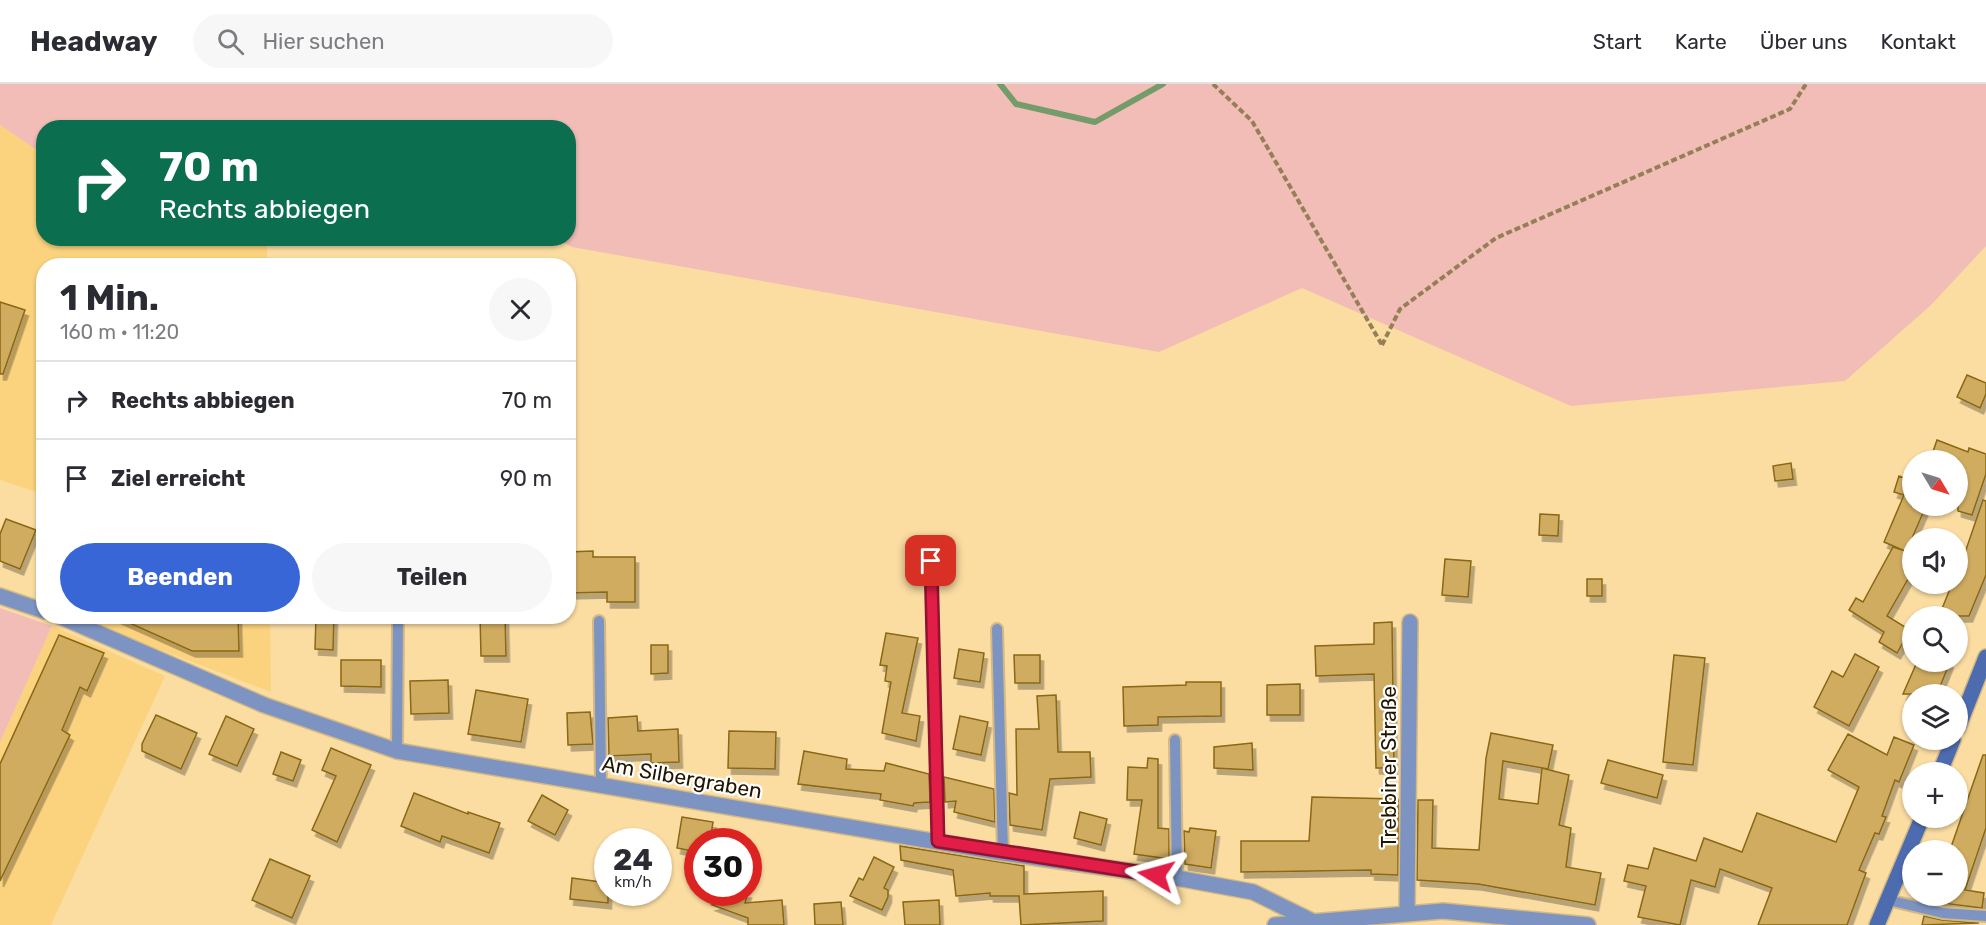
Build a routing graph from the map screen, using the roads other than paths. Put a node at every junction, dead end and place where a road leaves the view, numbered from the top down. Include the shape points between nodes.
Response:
1 (931, 561) dead end
2 (0, 596) edge
3 (36, 608) edge
4 (599, 621) dead end
5 (1410, 622) dead end
6 (77, 624) edge
7 (399, 624) edge
8 (997, 630) dead end
9 (1986, 657) edge
10 (1968, 703) edge
11 (1175, 740) dead end
12 (397, 751) junction
13 (601, 784) junction
14 (1918, 828) edge
15 (938, 841) junction
16 (1003, 853) junction
17 (1177, 878) junction
18 (1888, 900) junction
19 (1443, 911) junction
20 (1407, 913) junction
21 (1986, 916) edge
22 (1314, 922) junction
23 (1275, 925) edge
24 (1432, 925) edge
25 (1588, 925) edge
26 (1877, 925) edge

1 - 15 lane
2 - 3 street
4 - 13 lane
5 - 20 street, Trebbiner Straße
6 - 12 street, Am Silbergraben via 264,705
7 - 12 lane
8 - 16 lane
9 - 10 street
11 - 17 lane
12 - 13 street, Am Silbergraben
13 - 15 street, Am Silbergraben
14 - 18 street
15 - 16 street, Am Silbergraben
16 - 17 street, Am Silbergraben
17 - 22 street, Am Silbergraben via 1253,892
18 - 21 lane via 1943,913
18 - 26 street
19 - 20 street
19 - 24 street
19 - 25 street
20 - 22 street
22 - 23 street

